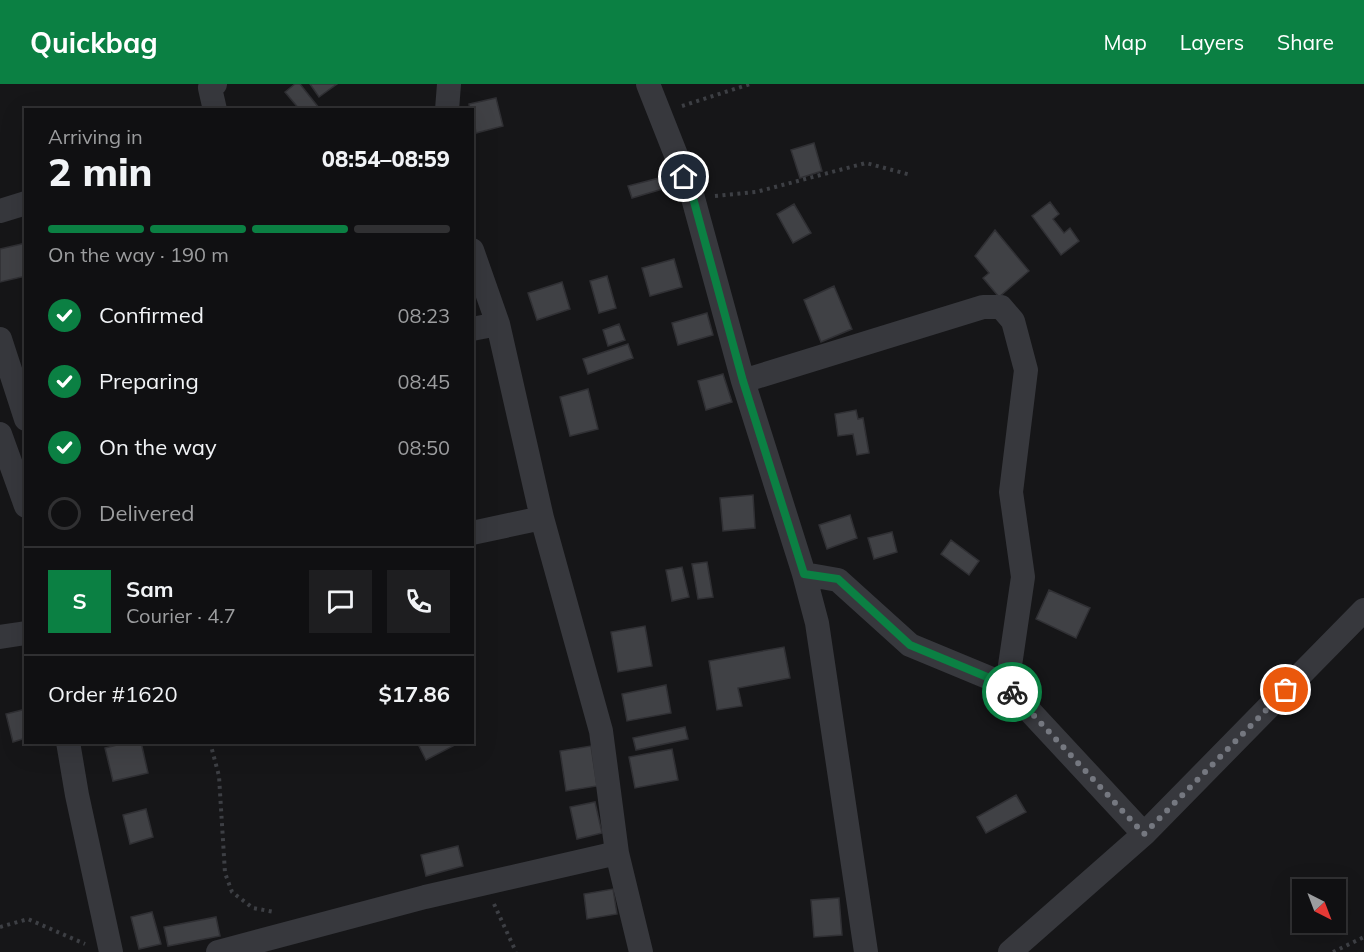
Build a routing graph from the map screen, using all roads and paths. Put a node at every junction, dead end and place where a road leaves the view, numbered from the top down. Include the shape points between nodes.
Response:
1 (215, 84) edge
2 (449, 84) edge
3 (648, 84) edge
4 (750, 84) edge
5 (215, 108) edge
6 (447, 108) edge
7 (659, 113) junction
8 (911, 175) dead end
9 (693, 198) junction
10 (24, 204) edge
11 (0, 211) edge
12 (474, 256) edge
13 (498, 324) junction
14 (474, 329) edge
15 (0, 339) edge
16 (743, 381) junction
17 (24, 413) edge
18 (24, 419) edge
19 (0, 423) edge
20 (0, 434) edge
21 (24, 500) edge
22 (542, 518) junction
23 (474, 533) edge
24 (804, 574) junction
25 (1364, 610) edge
26 (24, 633) edge
27 (0, 637) edge
28 (1011, 691) junction
29 (68, 744) edge
30 (211, 744) edge
31 (1144, 834) junction
32 (617, 853) junction
33 (484, 884) junction
34 (275, 912) dead end
35 (0, 927) edge
36 (1364, 937) edge
37 (101, 950) edge
38 (218, 952) edge
39 (516, 952) edge
40 (641, 952) edge
41 (866, 952) edge
42 (1010, 952) edge
43 (1332, 952) edge

1 - 5 street via 210,88
2 - 6 street
3 - 7 street
4 - 7 path
7 - 9 street
8 - 9 path via 866,163 756,192
9 - 16 street
10 - 11 street
12 - 13 street
13 - 14 street
13 - 22 street
15 - 17 street
16 - 24 street
16 - 28 street via 983,307 1001,307 1013,321 1026,370 1011,492 1023,577 1008,679
18 - 19 street
20 - 21 street
22 - 23 street
22 - 32 street via 601,731
24 - 28 street via 838,579 910,645 992,679
24 - 41 street via 817,623
25 - 31 street
26 - 27 street
28 - 31 street
29 - 37 street
30 - 34 path via 219,776 225,873 232,892 253,908
31 - 42 street
32 - 33 street
32 - 40 street
33 - 38 street
33 - 39 path
35 - 37 path via 28,919
36 - 43 path

